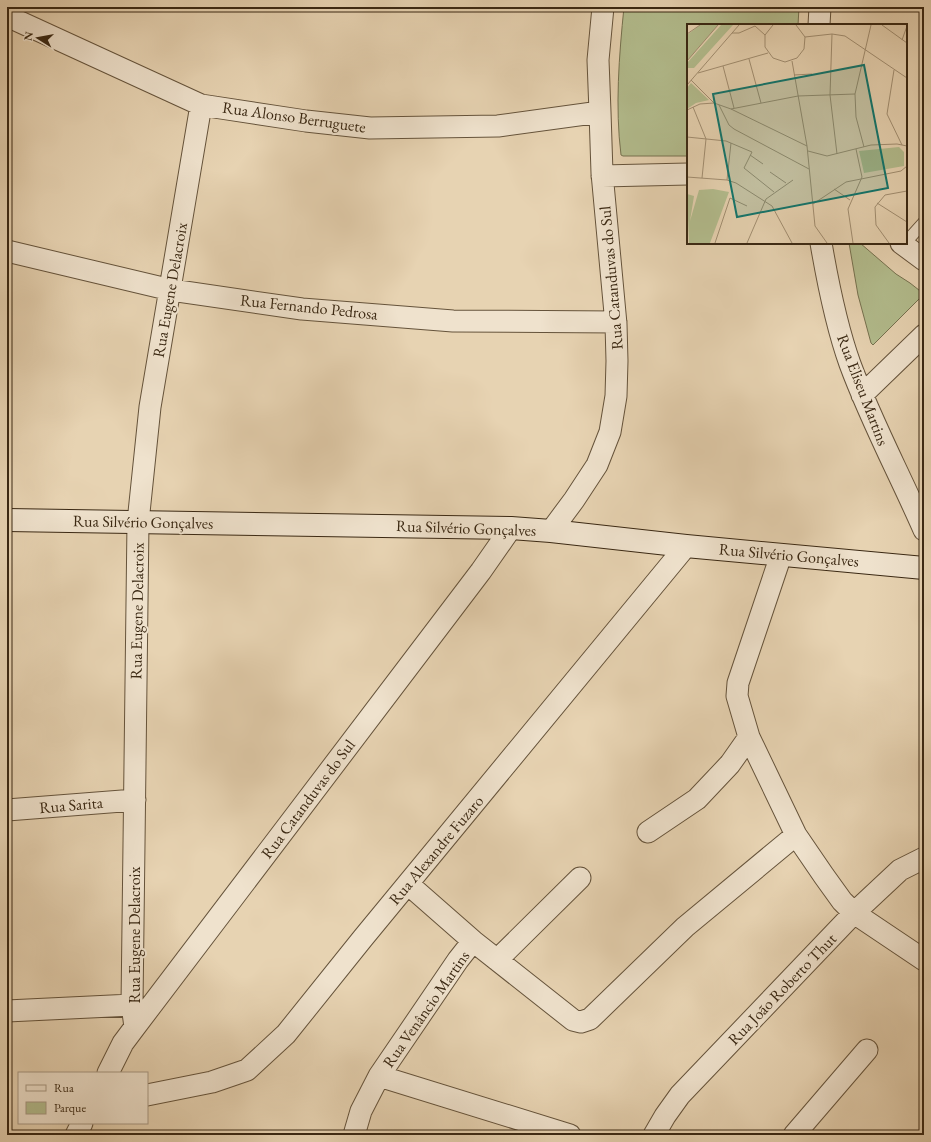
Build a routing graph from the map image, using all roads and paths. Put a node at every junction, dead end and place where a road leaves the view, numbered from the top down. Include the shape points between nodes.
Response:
1 (603, 7) edge
2 (820, 7) edge
3 (7, 16) edge
4 (819, 24) edge
5 (201, 105) junction
6 (600, 112) junction
7 (687, 174) edge
8 (602, 176) junction
9 (924, 222) edge
10 (907, 240) edge
11 (821, 244) edge
12 (905, 244) edge
13 (7, 251) edge
14 (924, 260) edge
15 (170, 290) junction
16 (616, 322) junction
17 (924, 334) edge
18 (862, 395) junction
19 (7, 520) edge
20 (138, 522) junction
21 (511, 528) junction
22 (924, 530) edge
23 (551, 531) junction
24 (686, 546) junction
25 (781, 555) junction
26 (924, 568) edge
27 (749, 738) junction
28 (135, 800) junction
29 (7, 810) edge
30 (648, 832) dead end
31 (796, 835) junction
32 (924, 858) edge
33 (580, 878) dead end
34 (408, 884) junction
35 (854, 913) junction
36 (474, 941) junction
37 (497, 960) junction
38 (924, 960) edge
39 (132, 1005) junction
40 (7, 1011) edge
41 (135, 1027) junction
42 (867, 1050) dead end
43 (109, 1072) edge
44 (379, 1076) junction
45 (148, 1095) edge
46 (82, 1124) edge
47 (76, 1135) edge
48 (354, 1135) edge
49 (570, 1135) edge
50 (654, 1135) edge
51 (794, 1135) edge

1 - 6 street, Rua Catanduvas do Sul via 598,60
2 - 4 street
3 - 5 street, Rua Alonso Berruguete
5 - 6 street, Rua Alonso Berruguete via 370,128 498,126
5 - 15 street, Rua Eugene Delacroix
6 - 8 street, Rua Catanduvas do Sul
7 - 8 street
8 - 16 street, Rua Catanduvas do Sul
9 - 10 lane
11 - 18 street, Rua Eliseu Martins via 831,299 849,362
12 - 14 street
13 - 15 street, Rua Fernando Pedrosa
15 - 16 street, Rua Fernando Pedrosa via 302,309 453,321
15 - 20 street, Rua Eugene Delacroix via 150,407
16 - 23 street, Rua Catanduvas do Sul via 616,396 610,432 597,465
17 - 18 street
18 - 22 street, Rua Eliseu Martins
19 - 20 street, Rua Silvério Gonçalves
20 - 21 street, Rua Silvério Gonçalves
20 - 28 street, Rua Eugene Delacroix
21 - 23 street, Rua Silvério Gonçalves
21 - 41 street, Rua Catanduvas do Sul
23 - 24 street, Rua Silvério Gonçalves
24 - 25 street, Rua Silvério Gonçalves
24 - 34 street, Rua Alexandre Fuzaro
25 - 26 street, Rua Silvério Gonçalves
25 - 27 street via 738,683 737,696
27 - 30 street via 730,764 697,799
27 - 31 street
28 - 29 street, Rua Sarita
28 - 39 street, Rua Eugene Delacroix
31 - 35 street via 842,901
31 - 37 street, Rua Venâncio Martins via 685,926 590,1019 581,1022 573,1020
32 - 35 street, Rua João Roberto Thut via 900,870
33 - 37 street
34 - 36 street
34 - 45 street, Rua Alexandre Fuzaro via 286,1034 247,1070 212,1082
35 - 38 street
35 - 50 street, Rua João Roberto Thut via 680,1095
36 - 37 street, Rua Venâncio Martins
36 - 44 street, Rua Venâncio Martins via 458,960
39 - 40 street
39 - 41 street, Rua Eugene Delacroix
41 - 43 street, Rua Catanduvas do Sul
42 - 51 street
44 - 48 street, Rua Venâncio Martins via 361,1111
44 - 49 street
46 - 47 street

